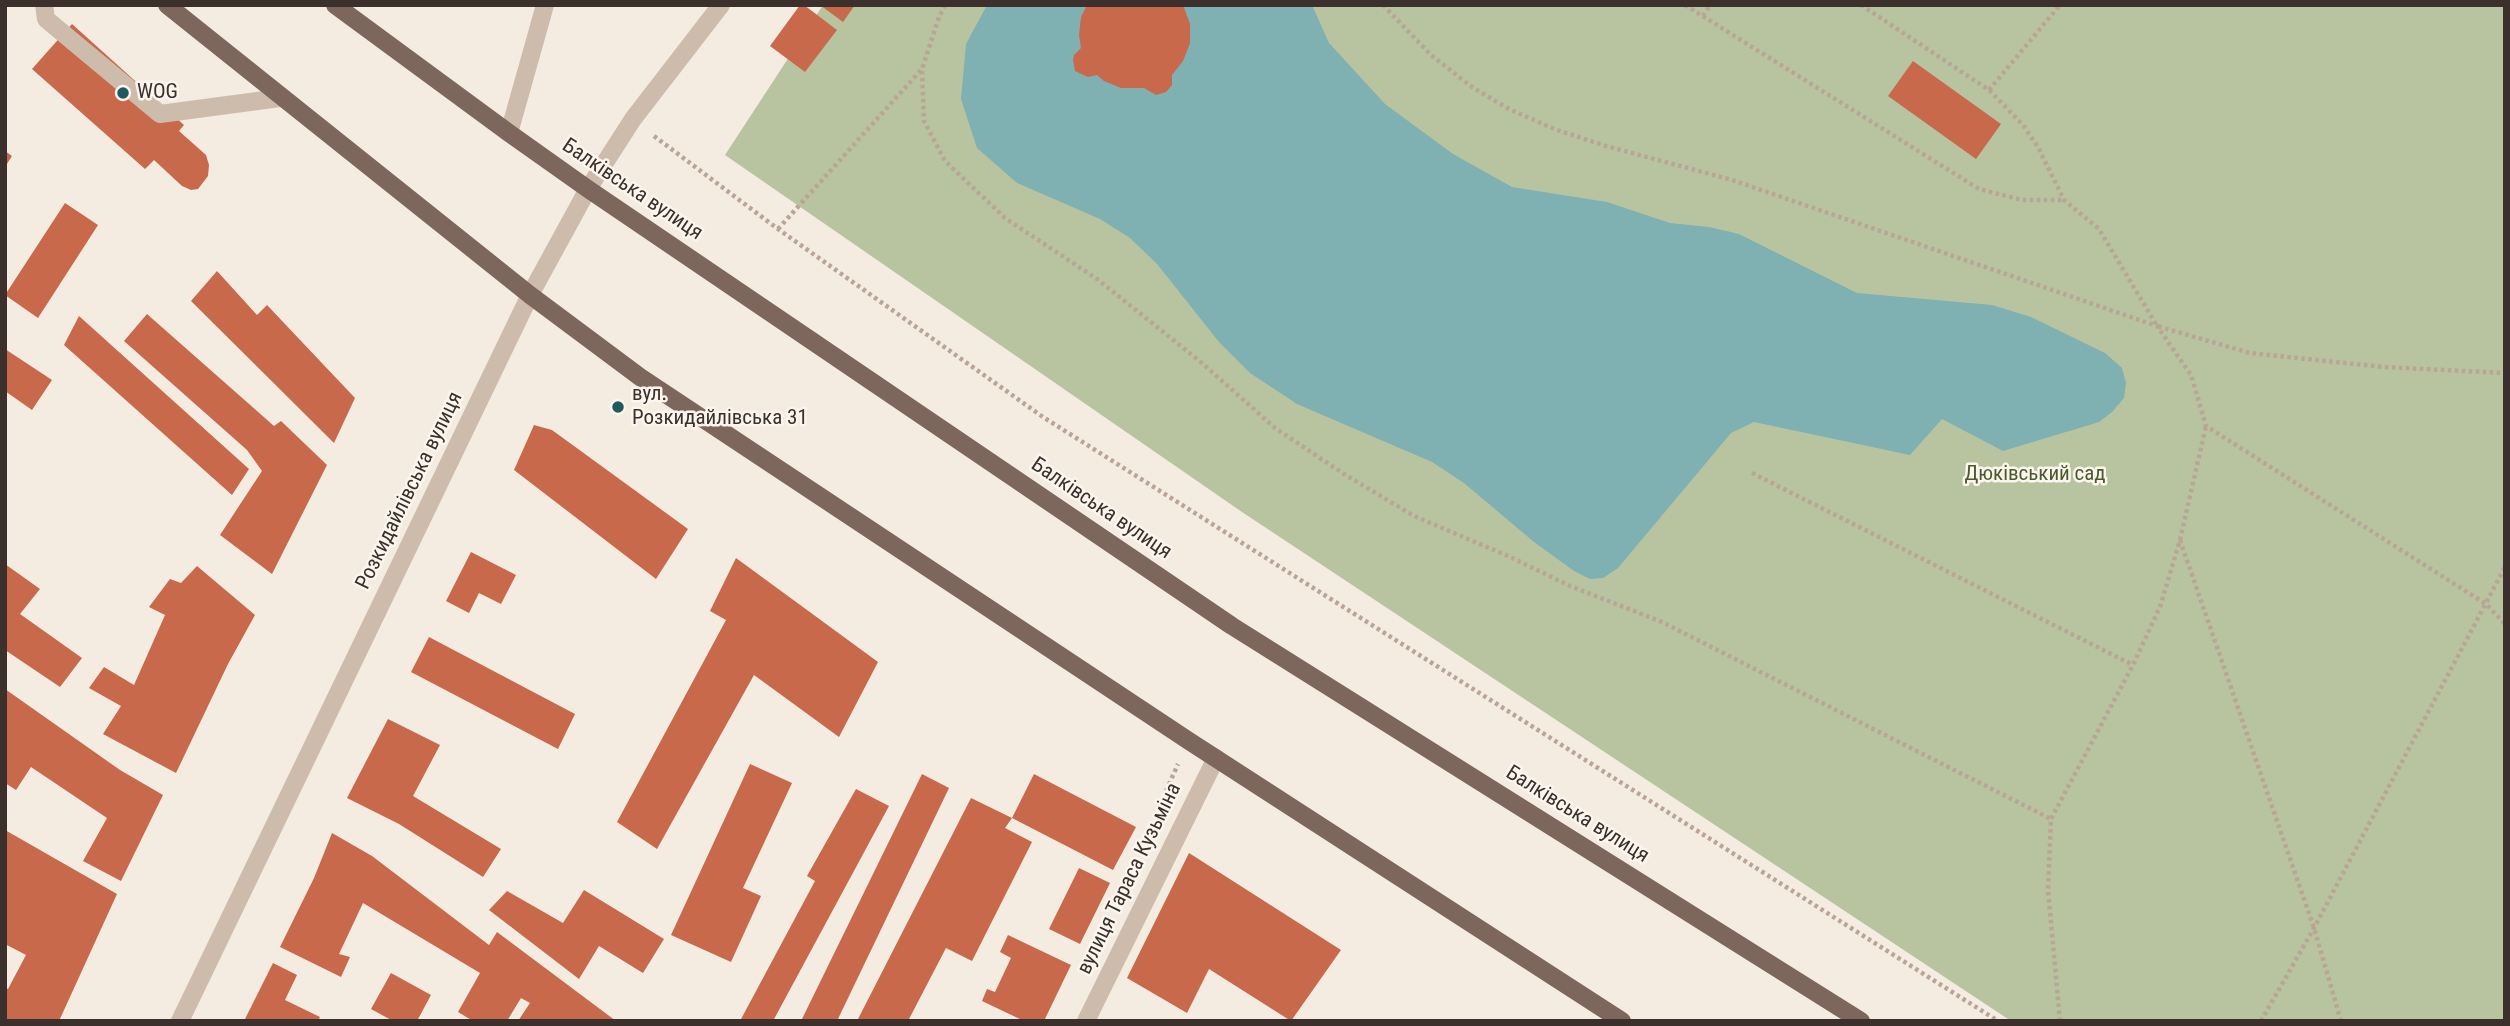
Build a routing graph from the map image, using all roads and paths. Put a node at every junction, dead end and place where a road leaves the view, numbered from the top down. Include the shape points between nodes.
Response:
1 (44, 5) edge
2 (167, 5) edge
3 (335, 5) edge
4 (545, 5) edge
5 (721, 5) edge
6 (945, 5) edge
7 (1382, 5) edge
8 (1685, 5) edge
9 (1710, 5) edge
10 (1861, 5) edge
11 (2060, 5) edge
12 (1703, 16) junction
13 (922, 69) junction
14 (1989, 90) junction
15 (280, 98) junction
16 (633, 119) junction
17 (509, 133) junction
18 (589, 189) junction
19 (2064, 200) junction
20 (778, 229) junction
21 (530, 295) junction
22 (2157, 326) junction
23 (2505, 373) edge
24 (2206, 426) junction
25 (1752, 473) dead end
26 (2180, 540) junction
27 (2505, 567) edge
28 (2486, 604) junction
29 (2505, 625) edge
30 (2133, 665) junction
31 (1216, 758) junction
32 (2051, 819) junction
33 (2314, 928) junction
34 (180, 1021) edge
35 (1086, 1021) edge
36 (1622, 1021) edge
37 (1861, 1021) edge
38 (1998, 1021) edge
39 (2060, 1021) edge
40 (2261, 1021) edge
41 (2341, 1021) edge

1 - 15 street via 46,19 160,114
2 - 15 main road
3 - 17 main road, Балківська вулиця
4 - 17 street
5 - 16 street, Розкидайлівська вулиця
6 - 13 path
7 - 22 path via 1431,55 1472,87 1557,130 1732,180
8 - 12 path
9 - 12 path
10 - 14 path
11 - 14 path
12 - 19 path via 1979,188 2022,200
13 - 20 path
13 - 32 path via 924,121 945,161 1005,218 1097,279 1202,362 1275,428 1344,474 1415,516 1662,622
14 - 19 path via 2038,147
15 - 21 main road
16 - 18 street, Розкидайлівська вулиця
16 - 20 path
17 - 18 main road, Балківська вулиця
18 - 21 street, Розкидайлівська вулиця
18 - 37 main road, Балківська вулиця via 1232,626
19 - 22 path via 2099,229
20 - 38 path via 1043,417
21 - 31 main road via 640,377
21 - 34 street, Розкидайлівська вулиця
22 - 23 path via 2250,353 2383,367
22 - 24 path via 2191,374
24 - 26 path
24 - 28 path
25 - 30 path
26 - 30 path via 2160,607
26 - 33 path
27 - 28 path
28 - 29 path
28 - 33 path
30 - 32 path
31 - 35 street, вулиця Тараса Кузьміна
31 - 36 main road
32 - 39 path via 2048,890
33 - 40 path
33 - 41 path

